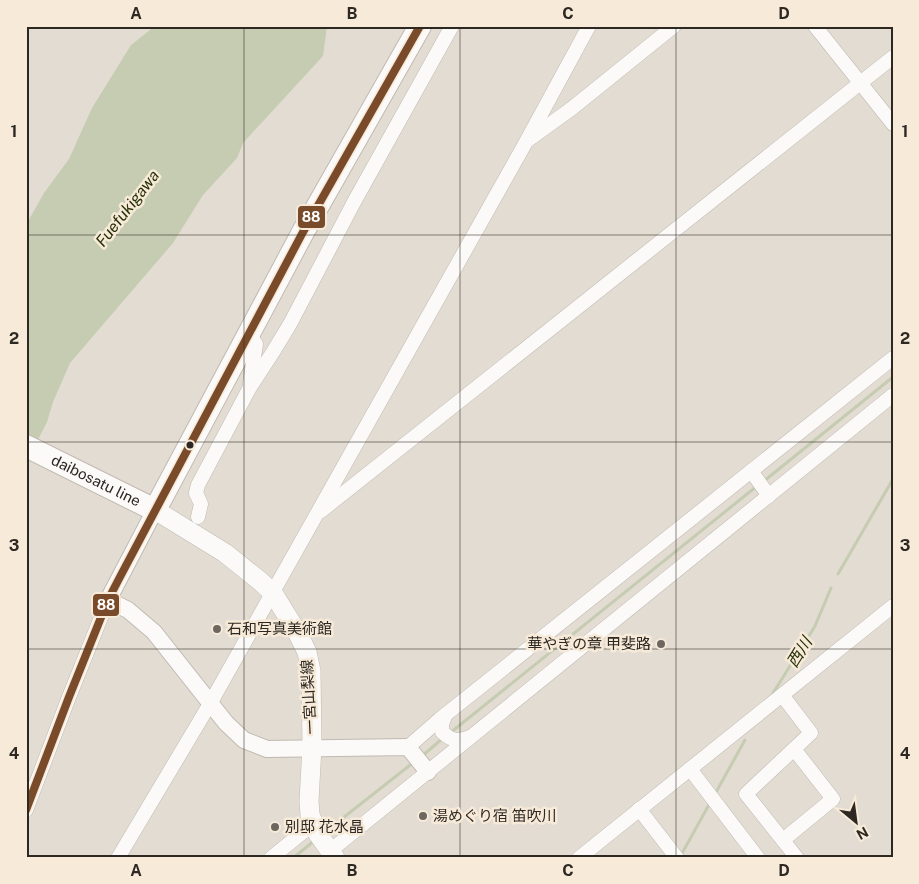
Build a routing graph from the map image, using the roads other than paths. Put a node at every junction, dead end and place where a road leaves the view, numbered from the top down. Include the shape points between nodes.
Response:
1 (420, 26) edge
2 (452, 26) edge
3 (588, 26) edge
4 (674, 26) edge
5 (815, 26) edge
6 (893, 56) edge
7 (860, 82) junction
8 (893, 124) edge
9 (526, 142) junction
10 (249, 334) junction
11 (893, 358) edge
12 (248, 389) junction
13 (893, 395) edge
14 (26, 446) edge
15 (751, 472) junction
16 (769, 496) junction
17 (146, 506) junction
18 (315, 516) junction
19 (198, 518) dead end
20 (273, 592) junction
21 (108, 600) junction
22 (893, 606) edge
23 (782, 695) junction
24 (211, 702) junction
25 (446, 714) junction
26 (471, 737) junction
27 (312, 747) junction
28 (794, 749) junction
29 (418, 760) junction
30 (690, 769) junction
31 (639, 809) junction
32 (26, 810) edge
33 (783, 840) junction
34 (324, 842) edge
35 (118, 858) edge
36 (271, 858) edge
37 (579, 858) edge
38 (677, 858) edge
39 (758, 858) edge
40 (798, 858) edge

1 - 10 highway, daibosatu line
2 - 12 street via 290,324
3 - 9 street
4 - 9 street
5 - 7 street
6 - 7 street
7 - 8 street
7 - 18 street
9 - 18 street
10 - 12 street via 256,344
10 - 17 highway, daibosatu line
11 - 15 street
12 - 19 street via 198,485 196,492 201,504
13 - 16 street
14 - 17 highway, daibosatu line
15 - 16 street
15 - 25 street
16 - 26 street
17 - 20 main road, 一宮山梨線 via 225,553
17 - 21 street
18 - 20 street
20 - 24 street
20 - 27 main road, 一宮山梨線 via 298,632 310,661
21 - 24 street via 128,610 154,632
21 - 32 street
22 - 23 street
23 - 28 street via 811,733
23 - 30 street
24 - 27 street via 244,740 267,749
24 - 35 street
25 - 26 street via 442,732 459,742
25 - 29 street
26 - 29 street
27 - 29 street
27 - 34 main road, 一宮山梨線 via 309,801
28 - 33 street via 746,794
28 - 33 street via 833,799
29 - 34 street
30 - 31 street
30 - 39 street
31 - 37 street
31 - 38 street
33 - 40 street
34 - 36 street

